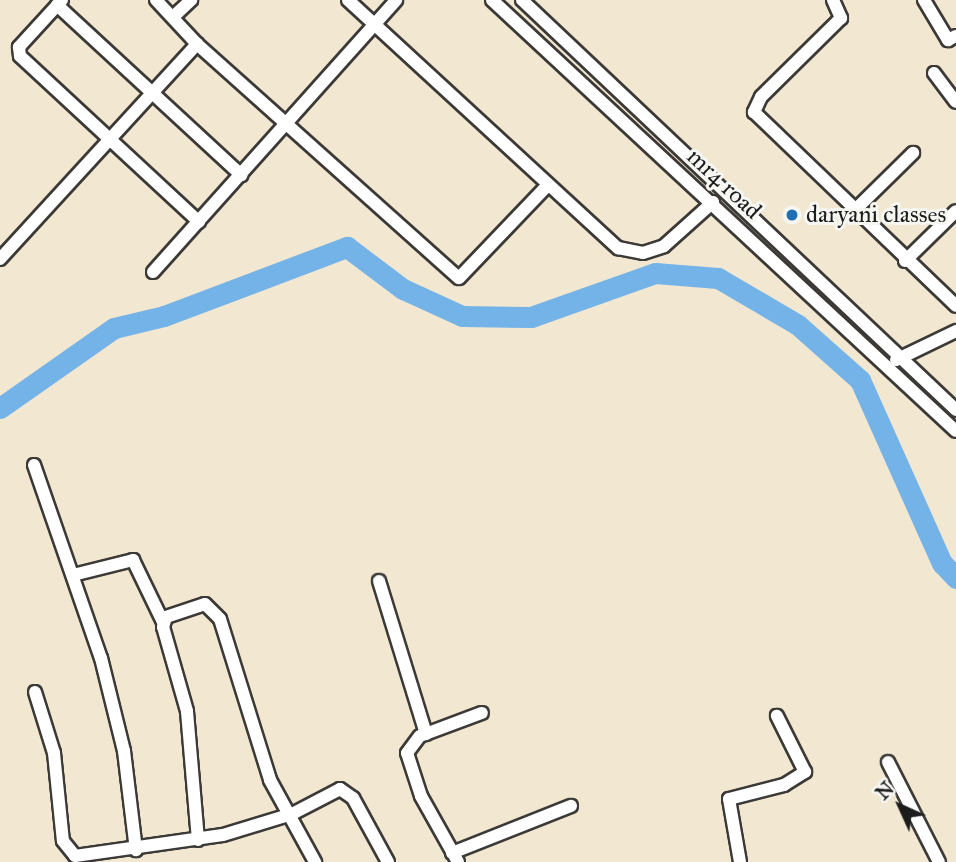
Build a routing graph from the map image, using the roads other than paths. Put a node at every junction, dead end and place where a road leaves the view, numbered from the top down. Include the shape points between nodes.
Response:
1 (156, 0) edge
2 (191, 0) edge
3 (348, 0) edge
4 (396, 0) edge
5 (492, 0) edge
6 (522, 0) edge
7 (833, 0) edge
8 (923, 0) edge
9 (59, 2) edge
10 (173, 17) junction
11 (373, 24) junction
12 (956, 36) edge
13 (197, 44) junction
14 (934, 73) dead end
15 (154, 95) junction
16 (956, 102) edge
17 (288, 122) junction
18 (108, 141) junction
19 (913, 153) dead end
20 (241, 175) junction
21 (548, 185) junction
22 (713, 202) junction
23 (854, 211) junction
24 (956, 211) edge
25 (199, 222) junction
26 (0, 259) edge
27 (905, 261) junction
28 (153, 272) dead end
29 (956, 306) edge
30 (956, 331) edge
31 (901, 358) junction
32 (888, 364) junction
33 (956, 410) edge
34 (956, 431) edge
35 (34, 465) dead end
36 (77, 574) junction
37 (379, 581) dead end
38 (163, 622) junction
39 (34, 692) dead end
40 (482, 713) dead end
41 (777, 716) dead end
42 (426, 734) junction
43 (888, 762) dead end
44 (571, 806) dead end
45 (292, 814) junction
46 (198, 840) junction
47 (136, 850) junction
48 (455, 857) edge
49 (70, 858) edge
50 (315, 862) edge
51 (388, 862) edge
52 (740, 862) edge
53 (939, 862) edge

1 - 10 street
2 - 10 street
3 - 11 street
4 - 11 street
5 - 22 street, mr4 road
6 - 31 street, mr4 road
7 - 23 street via 841,18 754,112
8 - 12 street via 948,40
9 - 15 street
9 - 18 street via 18,53
10 - 13 street
11 - 17 street
11 - 21 street
13 - 15 street
13 - 17 street
14 - 16 street
15 - 18 street
15 - 20 street
17 - 20 street
17 - 21 street via 459,278
18 - 25 street
18 - 26 street
19 - 23 street
20 - 25 street
21 - 22 street via 608,242 631,253 679,237
22 - 32 street, mr4 road
23 - 27 street
24 - 27 street
25 - 28 street
27 - 29 street
30 - 31 street
31 - 32 street
31 - 33 street, mr4 road
32 - 34 street, mr4 road
35 - 36 street
36 - 38 street via 133,560
36 - 47 street via 124,751
37 - 42 street
38 - 45 street via 205,604 220,619 262,758
38 - 46 street via 187,711
39 - 49 street via 54,753 63,841
40 - 42 street
41 - 52 street via 805,772 784,785 729,799
42 - 48 street via 411,744 408,760
43 - 53 street
44 - 48 street
45 - 46 street
45 - 50 street
45 - 51 street via 344,790
46 - 47 street
47 - 49 street

